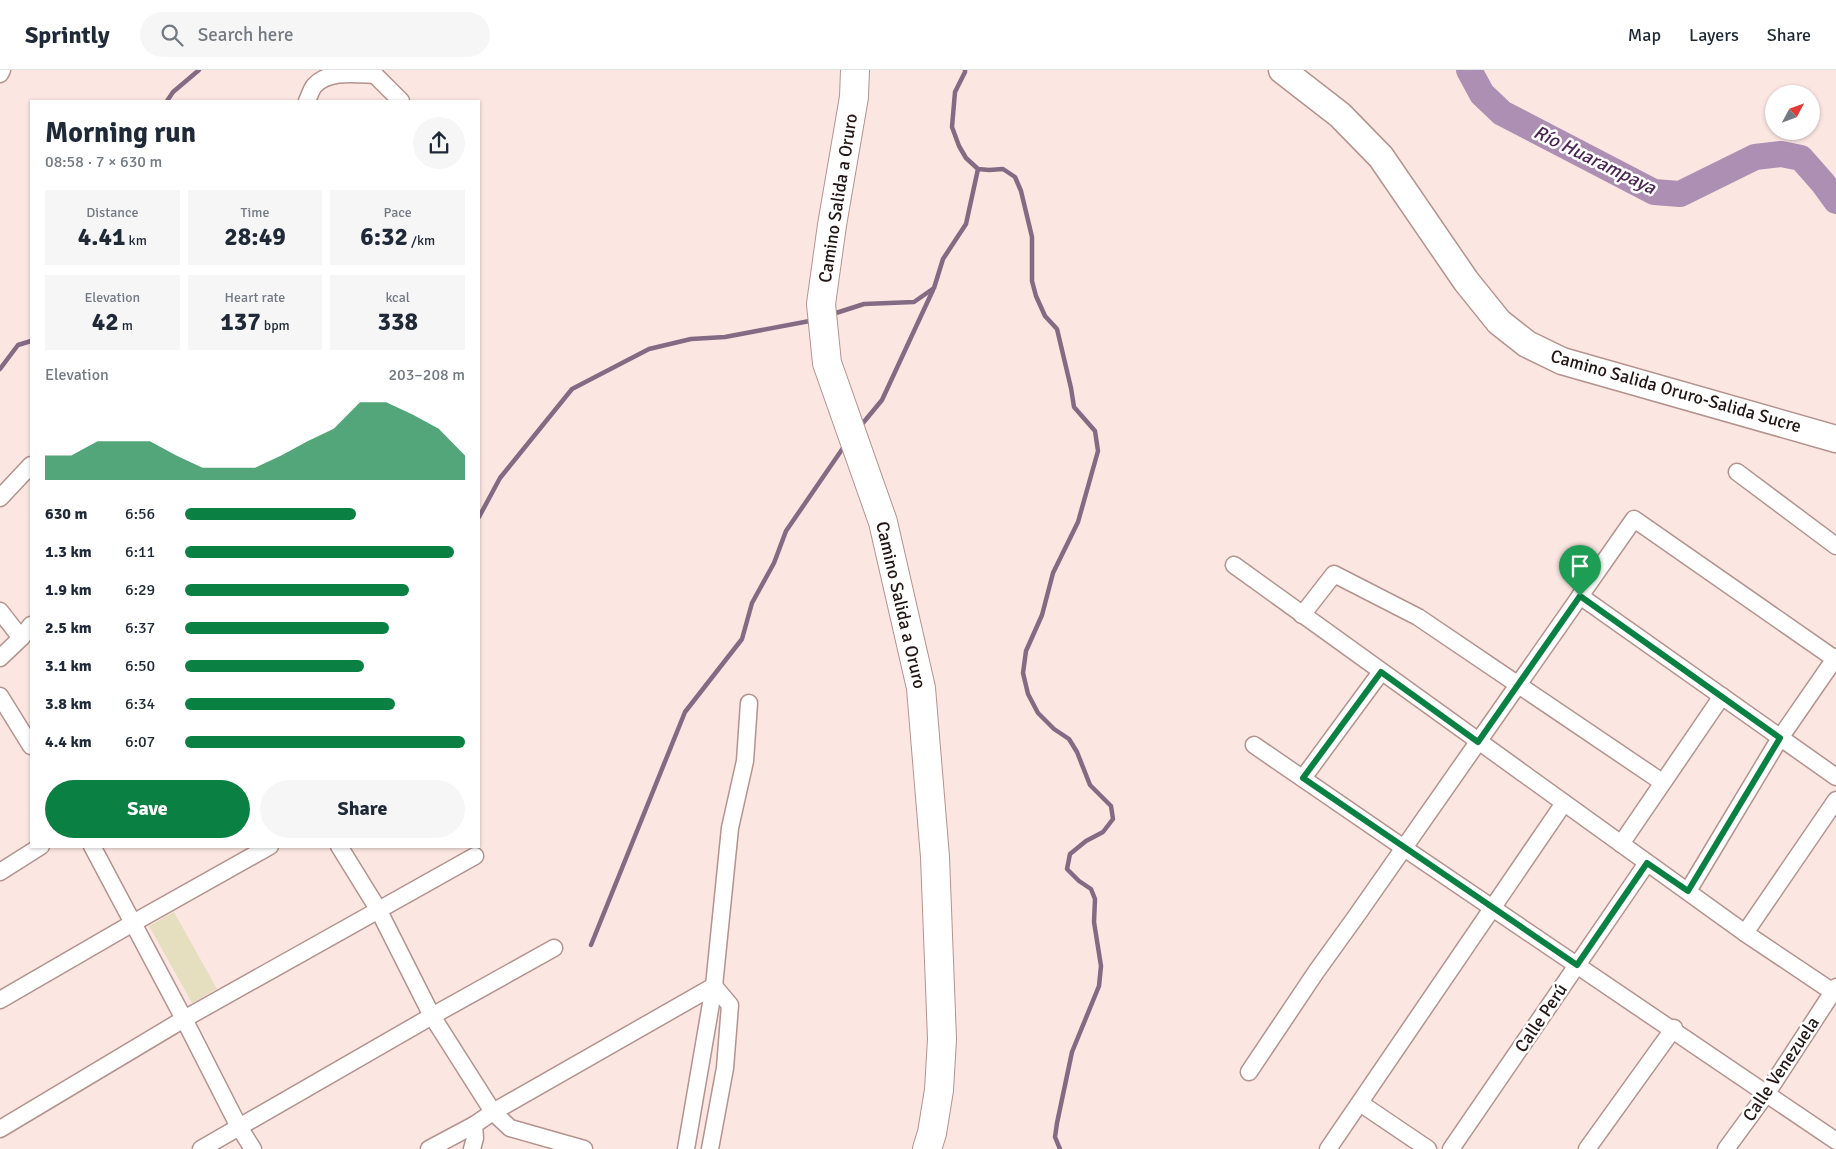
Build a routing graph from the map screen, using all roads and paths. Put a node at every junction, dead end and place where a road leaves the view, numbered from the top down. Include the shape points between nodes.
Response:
1 (2, 70) edge
2 (855, 70) edge
3 (866, 70) edge
4 (1282, 70) edge
5 (374, 72) edge
6 (0, 74) edge
7 (854, 98) junction
8 (307, 100) edge
9 (400, 100) edge
10 (1836, 438) edge
11 (30, 466) edge
12 (1737, 472) dead end
13 (0, 498) edge
14 (1836, 546) edge
15 (1234, 565) dead end
16 (1580, 596) junction
17 (0, 611) edge
18 (1302, 615) junction
19 (30, 626) edge
20 (21, 638) junction
21 (0, 658) edge
22 (1836, 658) edge
23 (1381, 672) junction
24 (1518, 685) junction
25 (0, 696) edge
26 (1722, 696) junction
27 (749, 703) dead end
28 (26, 724) edge
29 (1780, 738) junction
30 (30, 742) edge
31 (1478, 742) junction
32 (1254, 744) dead end
33 (1303, 778) junction
34 (1836, 778) edge
35 (1662, 782) junction
36 (1836, 800) edge
37 (1564, 803) junction
38 (1621, 844) junction
39 (38, 848) edge
40 (93, 848) edge
41 (266, 848) edge
42 (340, 848) edge
43 (1404, 848) junction
44 (475, 856) dead end
45 (1647, 863) junction
46 (0, 872) edge
47 (1688, 891) junction
48 (1492, 908) junction
49 (378, 909) junction
50 (132, 923) junction
51 (1745, 933) junction
52 (554, 948) dead end
53 (1577, 965) junction
54 (714, 986) junction
55 (1835, 991) edge
56 (0, 1000) edge
57 (432, 1016) junction
58 (184, 1019) junction
59 (1673, 1029) junction
60 (1249, 1072) dead end
61 (1767, 1093) junction
62 (1360, 1102) junction
63 (493, 1112) junction
64 (474, 1125) junction
65 (239, 1127) junction
66 (0, 1129) edge
67 (1836, 1141) edge
68 (201, 1149) edge
69 (252, 1149) edge
70 (429, 1149) edge
71 (472, 1149) edge
72 (584, 1149) edge
73 (686, 1149) edge
74 (710, 1149) edge
75 (927, 1149) edge
76 (1328, 1149) edge
77 (1428, 1149) edge
78 (1451, 1149) edge
79 (1587, 1149) edge
80 (1726, 1149) edge

1 - 6 street
2 - 7 highway, Camino Salida a Oruro
3 - 7 main road
4 - 10 main road, Camino Salida Oruro-Salida Sucre via 1340,115 1381,158 1466,281 1499,322 1527,344 1562,361
5 - 8 street via 324,78 313,87
5 - 9 street
7 - 75 highway, Camino Salida a Oruro via 821,304 827,363 883,522 921,688 935,857 942,1039 939,1090
11 - 13 street
12 - 14 street
15 - 18 street
16 - 22 street via 1634,519
16 - 24 street
16 - 26 street
17 - 20 street
18 - 23 street
18 - 24 street via 1334,574 1418,617
19 - 20 street
20 - 21 street
22 - 29 street
23 - 31 street
23 - 33 street
24 - 31 street
24 - 35 street
25 - 28 street
26 - 29 street
26 - 35 street
27 - 54 street via 745,762 730,828
28 - 30 street
29 - 34 street
29 - 47 street
31 - 37 street
31 - 43 street
32 - 33 street
33 - 43 street
35 - 38 street
36 - 51 street
37 - 38 street
37 - 48 street
38 - 45 street
39 - 46 street
40 - 50 street
41 - 50 street
42 - 49 street
43 - 48 street
43 - 60 street
44 - 49 street
45 - 47 street
45 - 53 street, Calle Perú
47 - 51 street
48 - 53 street
48 - 62 street
49 - 57 street
49 - 58 street
50 - 56 street
50 - 58 street
51 - 55 street
52 - 57 street
53 - 59 street
53 - 78 street, Calle Perú
54 - 63 street
54 - 73 street
54 - 74 street via 730,1005 725,1068
55 - 61 street, Calle Venezuela
57 - 63 street
57 - 65 street
58 - 65 street
58 - 66 street
59 - 61 street
59 - 79 street
61 - 67 street
61 - 80 street, Calle Venezuela
62 - 76 street
62 - 77 street
63 - 64 street
63 - 72 street via 510,1128
64 - 70 street
64 - 71 street
65 - 68 street
65 - 69 street

